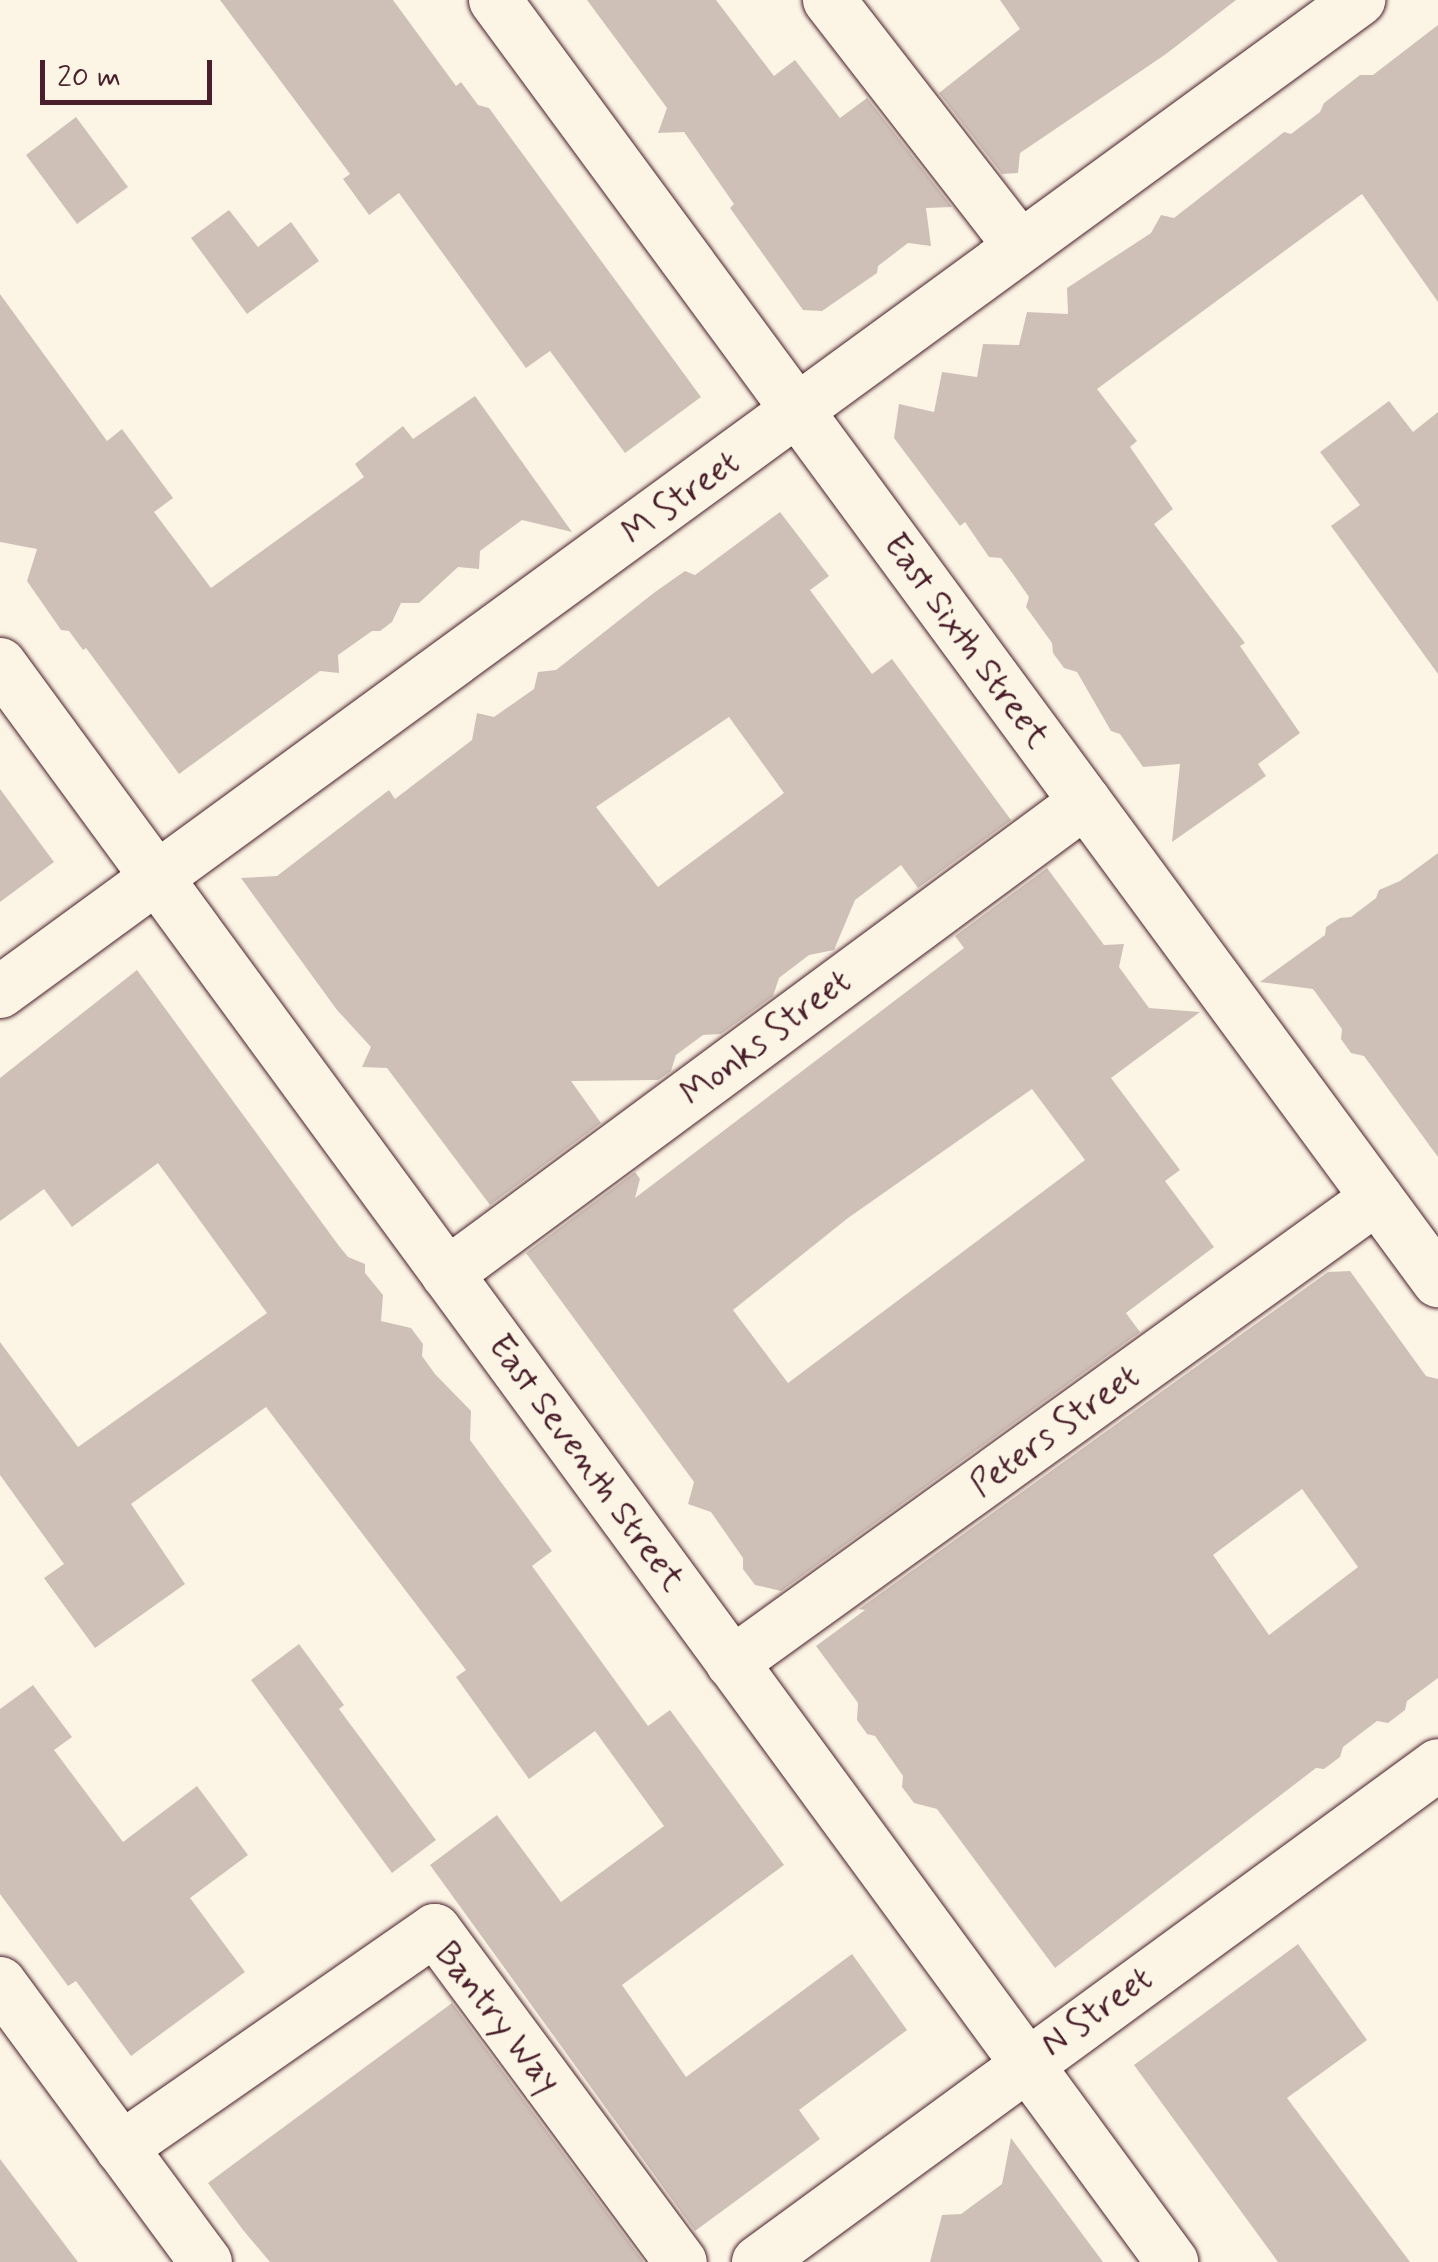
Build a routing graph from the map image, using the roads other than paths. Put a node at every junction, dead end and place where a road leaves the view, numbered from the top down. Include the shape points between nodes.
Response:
1 (495, 0) edge
2 (829, 0) edge
3 (1358, 0) edge
4 (1019, 245) junction
5 (799, 413) junction
6 (0, 664) edge
7 (1084, 802) junction
8 (157, 878) junction
9 (0, 992) edge
10 (1378, 1198) junction
11 (447, 1274) junction
12 (1438, 1281) edge
13 (732, 1663) junction
14 (1438, 1765) edge
15 (0, 1983) edge
16 (1027, 2064) junction
17 (121, 2148) junction
18 (206, 2262) edge
19 (681, 2262) edge
20 (758, 2262) edge
21 (1172, 2262) edge

1 - 5 street, East Sixth Street
2 - 4 street
3 - 4 street, M Street
4 - 5 street, M Street
5 - 7 street, East Sixth Street
5 - 8 street, M Street
6 - 8 street, East Seventh Street
7 - 10 street, East Sixth Street
7 - 11 street, Monks Street
8 - 9 street, M Street
8 - 11 street, East Seventh Street
10 - 12 street, East Sixth Street
10 - 13 street, Peters Street
11 - 13 street, East Seventh Street
13 - 16 street, East Seventh Street
14 - 16 street, N Street
15 - 17 street
16 - 20 street, N Street
16 - 21 street, East Seventh Street
17 - 18 street
17 - 19 street, Bantry Way via 435,1930

